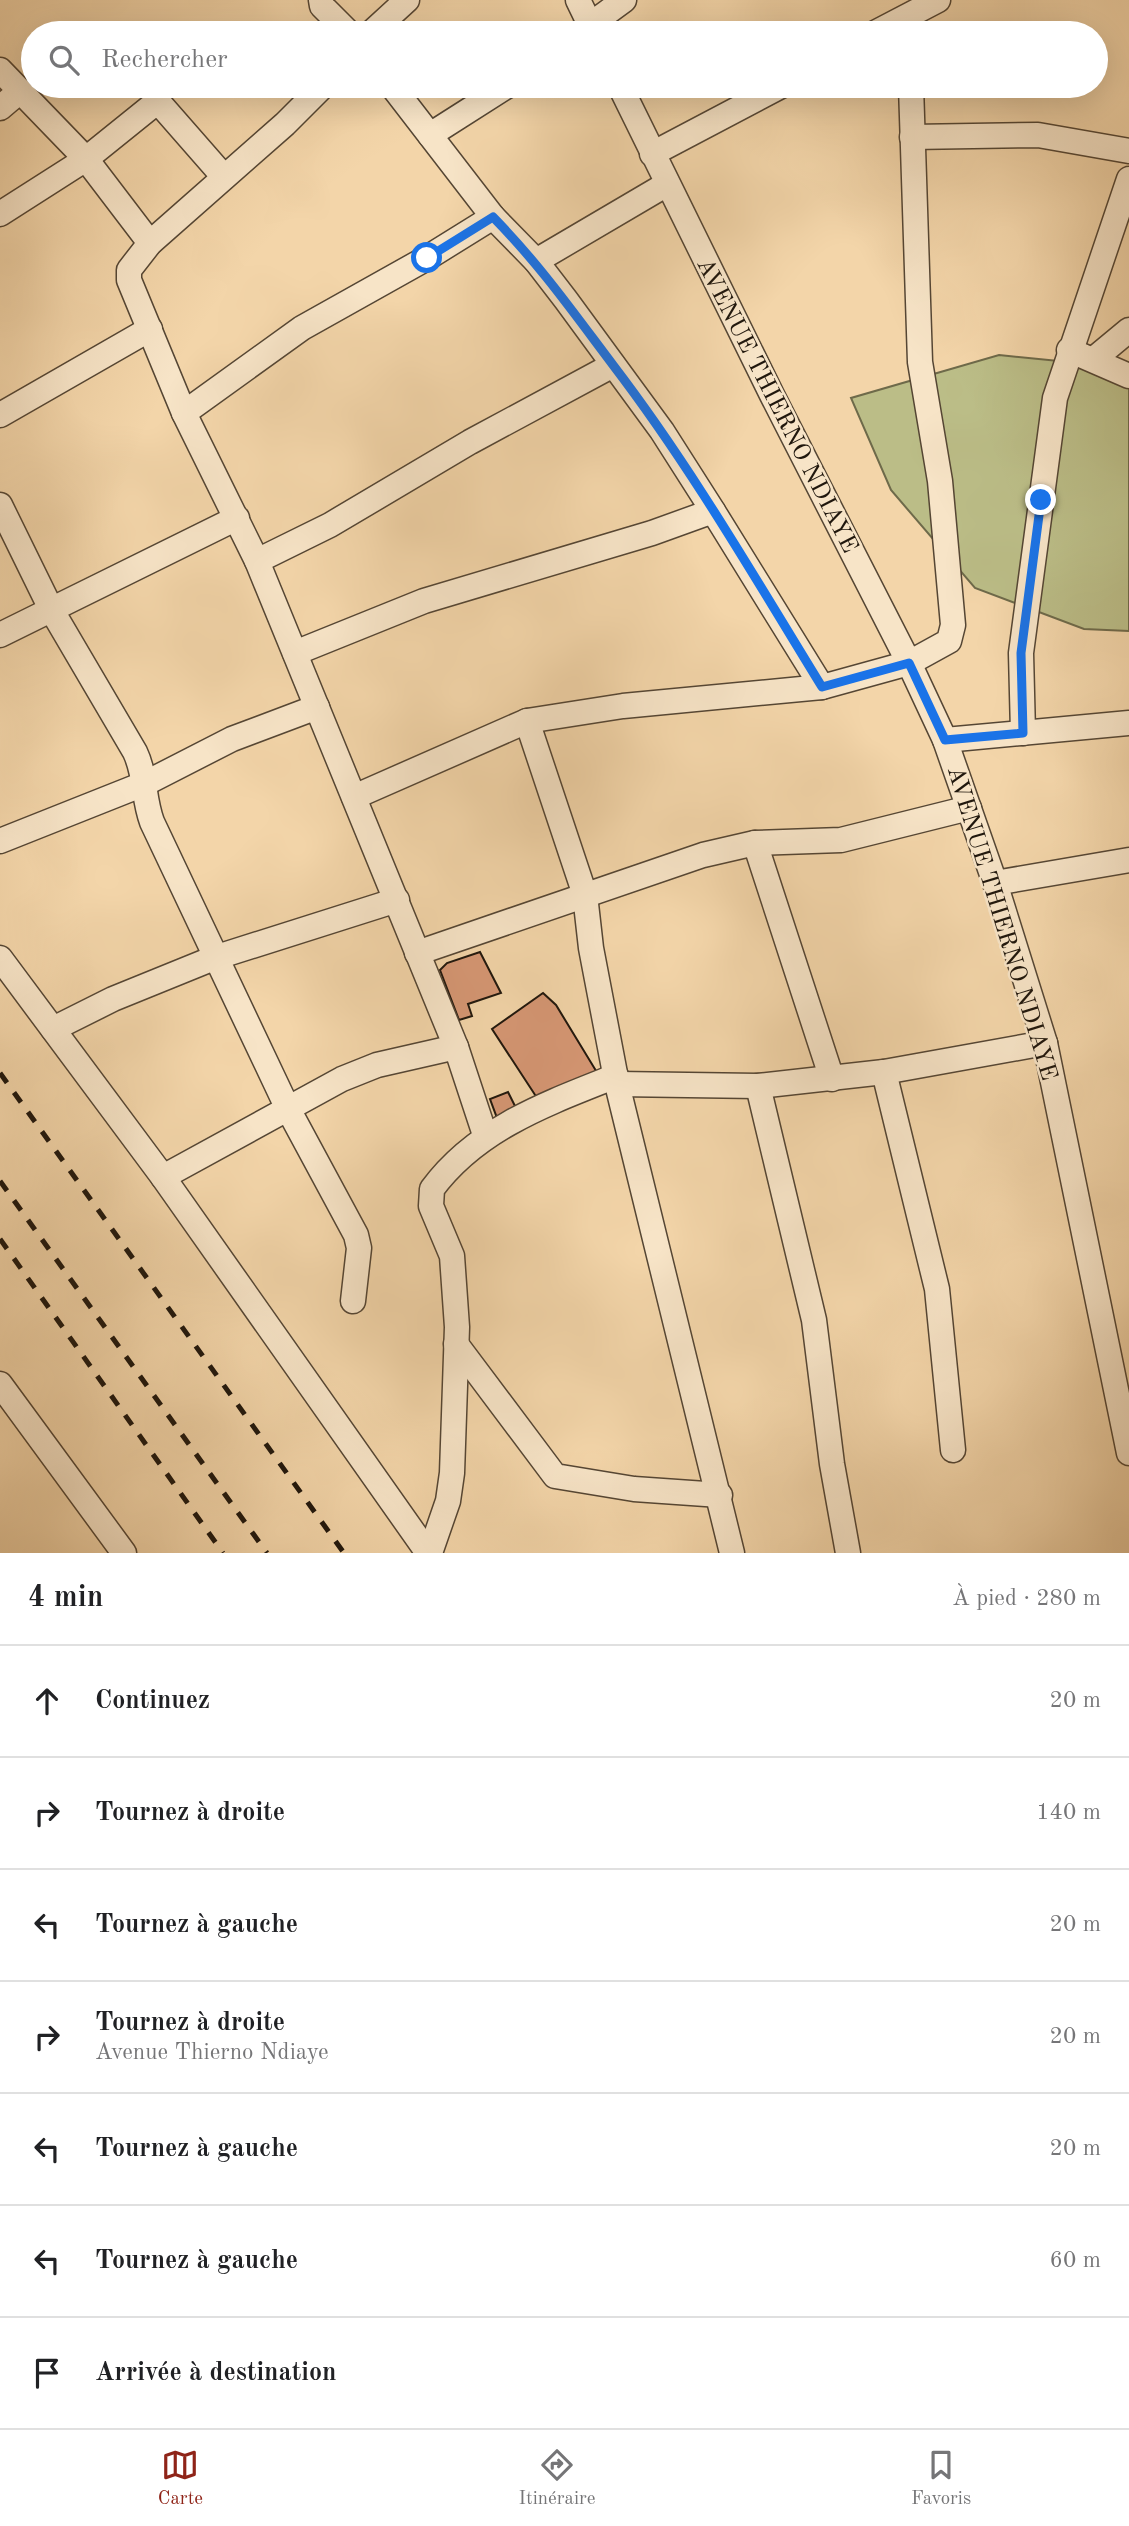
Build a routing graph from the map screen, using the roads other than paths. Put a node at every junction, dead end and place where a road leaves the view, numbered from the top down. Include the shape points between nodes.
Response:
1 (321, 0) edge
2 (407, 0) edge
3 (578, 0) edge
4 (624, 0) edge
5 (915, 12) edge
6 (337, 21) edge
7 (384, 21) edge
8 (585, 21) edge
9 (599, 21) edge
10 (898, 21) edge
11 (0, 70) edge
12 (20, 90) joint
13 (28, 98) edge
14 (310, 98) edge
15 (402, 98) edge
16 (488, 98) edge
17 (626, 98) edge
18 (758, 98) edge
19 (911, 98) edge
20 (0, 108) edge
21 (430, 135) junction
22 (912, 137) junction
23 (1129, 150) edge
24 (652, 154) junction
25 (86, 159) junction
26 (224, 177) junction
27 (1129, 179) edge
28 (667, 184) junction
29 (0, 214) edge
30 (493, 217) junction
31 (150, 243) junction
32 (536, 261) junction
33 (150, 329) junction
34 (1129, 330) edge
35 (1069, 350) junction
36 (1094, 359) junction
37 (613, 365) junction
38 (1129, 376) edge
39 (184, 413) junction
40 (0, 415) edge
41 (0, 505) edge
42 (713, 511) junction
43 (237, 518) junction
44 (257, 561) junction
45 (51, 609) junction
46 (0, 635) edge
47 (295, 653) junction
48 (909, 663) junction
49 (822, 687) junction
50 (317, 707) junction
51 (527, 721) junction
52 (1129, 723) edge
53 (1023, 733) junction
54 (945, 740) junction
55 (146, 783) junction
56 (354, 797) junction
57 (969, 807) junction
58 (0, 841) edge
59 (754, 844) junction
60 (1129, 860) edge
61 (995, 883) junction
62 (585, 895) junction
63 (397, 900) junction
64 (417, 953) junction
65 (0, 958) edge
66 (214, 958) junction
67 (53, 1029) junction
68 (1045, 1043) junction
69 (456, 1047) junction
70 (884, 1072) junction
71 (832, 1079) junction
72 (616, 1080) junction
73 (758, 1086) junction
74 (287, 1107) junction
75 (485, 1135) junction
76 (163, 1177) junction
77 (353, 1301) dead end
78 (456, 1344) junction
79 (0, 1384) edge
80 (953, 1450) dead end
81 (1129, 1453) edge
82 (720, 1495) junction
83 (124, 1553) edge
84 (429, 1553) edge
85 (732, 1553) edge
86 (848, 1553) edge

1 - 6 street
2 - 7 street
3 - 8 street
4 - 9 street
5 - 10 street
11 - 12 street
12 - 20 street
13 - 25 street
14 - 26 street
15 - 21 street
16 - 21 street
17 - 24 street, AVENUE THIERNO NDIAYE
18 - 24 street
19 - 22 street
21 - 30 street
22 - 23 street via 1038,135
22 - 48 street via 920,362 940,481 953,625 943,646
24 - 28 street, AVENUE THIERNO NDIAYE
25 - 26 street via 153,105 161,105
25 - 29 street
25 - 31 street
26 - 31 street
27 - 35 street
28 - 32 street
28 - 48 street, AVENUE THIERNO NDIAYE
30 - 32 street
30 - 39 street via 302,328
31 - 33 street via 129,270
32 - 37 street
33 - 39 street
33 - 40 street
34 - 36 street
35 - 36 street
35 - 53 street via 1055,398 1021,653
36 - 38 street
37 - 42 street via 655,420
37 - 44 street via 330,525
39 - 43 street
41 - 45 street
42 - 47 street via 424,601
42 - 49 street
43 - 44 street
43 - 45 street
44 - 47 street
45 - 46 street
45 - 55 street via 135,752
47 - 50 street
48 - 49 street
48 - 54 street, AVENUE THIERNO NDIAYE
49 - 51 street via 623,706
50 - 55 street via 232,739
50 - 56 street
51 - 56 street
51 - 62 street
52 - 53 street
53 - 54 street
54 - 57 street, AVENUE THIERNO NDIAYE
55 - 58 street
55 - 66 street via 146,807
56 - 63 street
57 - 59 street via 841,840
57 - 61 street, AVENUE THIERNO NDIAYE
59 - 62 street via 688,859
59 - 71 street
60 - 61 street
61 - 68 street, AVENUE THIERNO NDIAYE
62 - 64 street
62 - 72 street
63 - 64 street
63 - 66 street
64 - 69 street
65 - 67 street
66 - 67 street
66 - 74 street
67 - 76 street
68 - 70 street
68 - 81 street, AVENUE THIERNO NDIAYE
69 - 74 street via 377,1065
69 - 75 street
70 - 71 street
70 - 80 street via 937,1289
71 - 73 street
72 - 73 street
72 - 75 street via 540,1107
72 - 82 street
73 - 86 street via 814,1320
74 - 76 street
74 - 77 street via 356,1235 359,1248
75 - 78 street via 438,1180 429,1196 452,1256
76 - 84 street
78 - 82 street via 555,1476 634,1489
78 - 84 street via 451,1482
79 - 83 street
82 - 85 street

